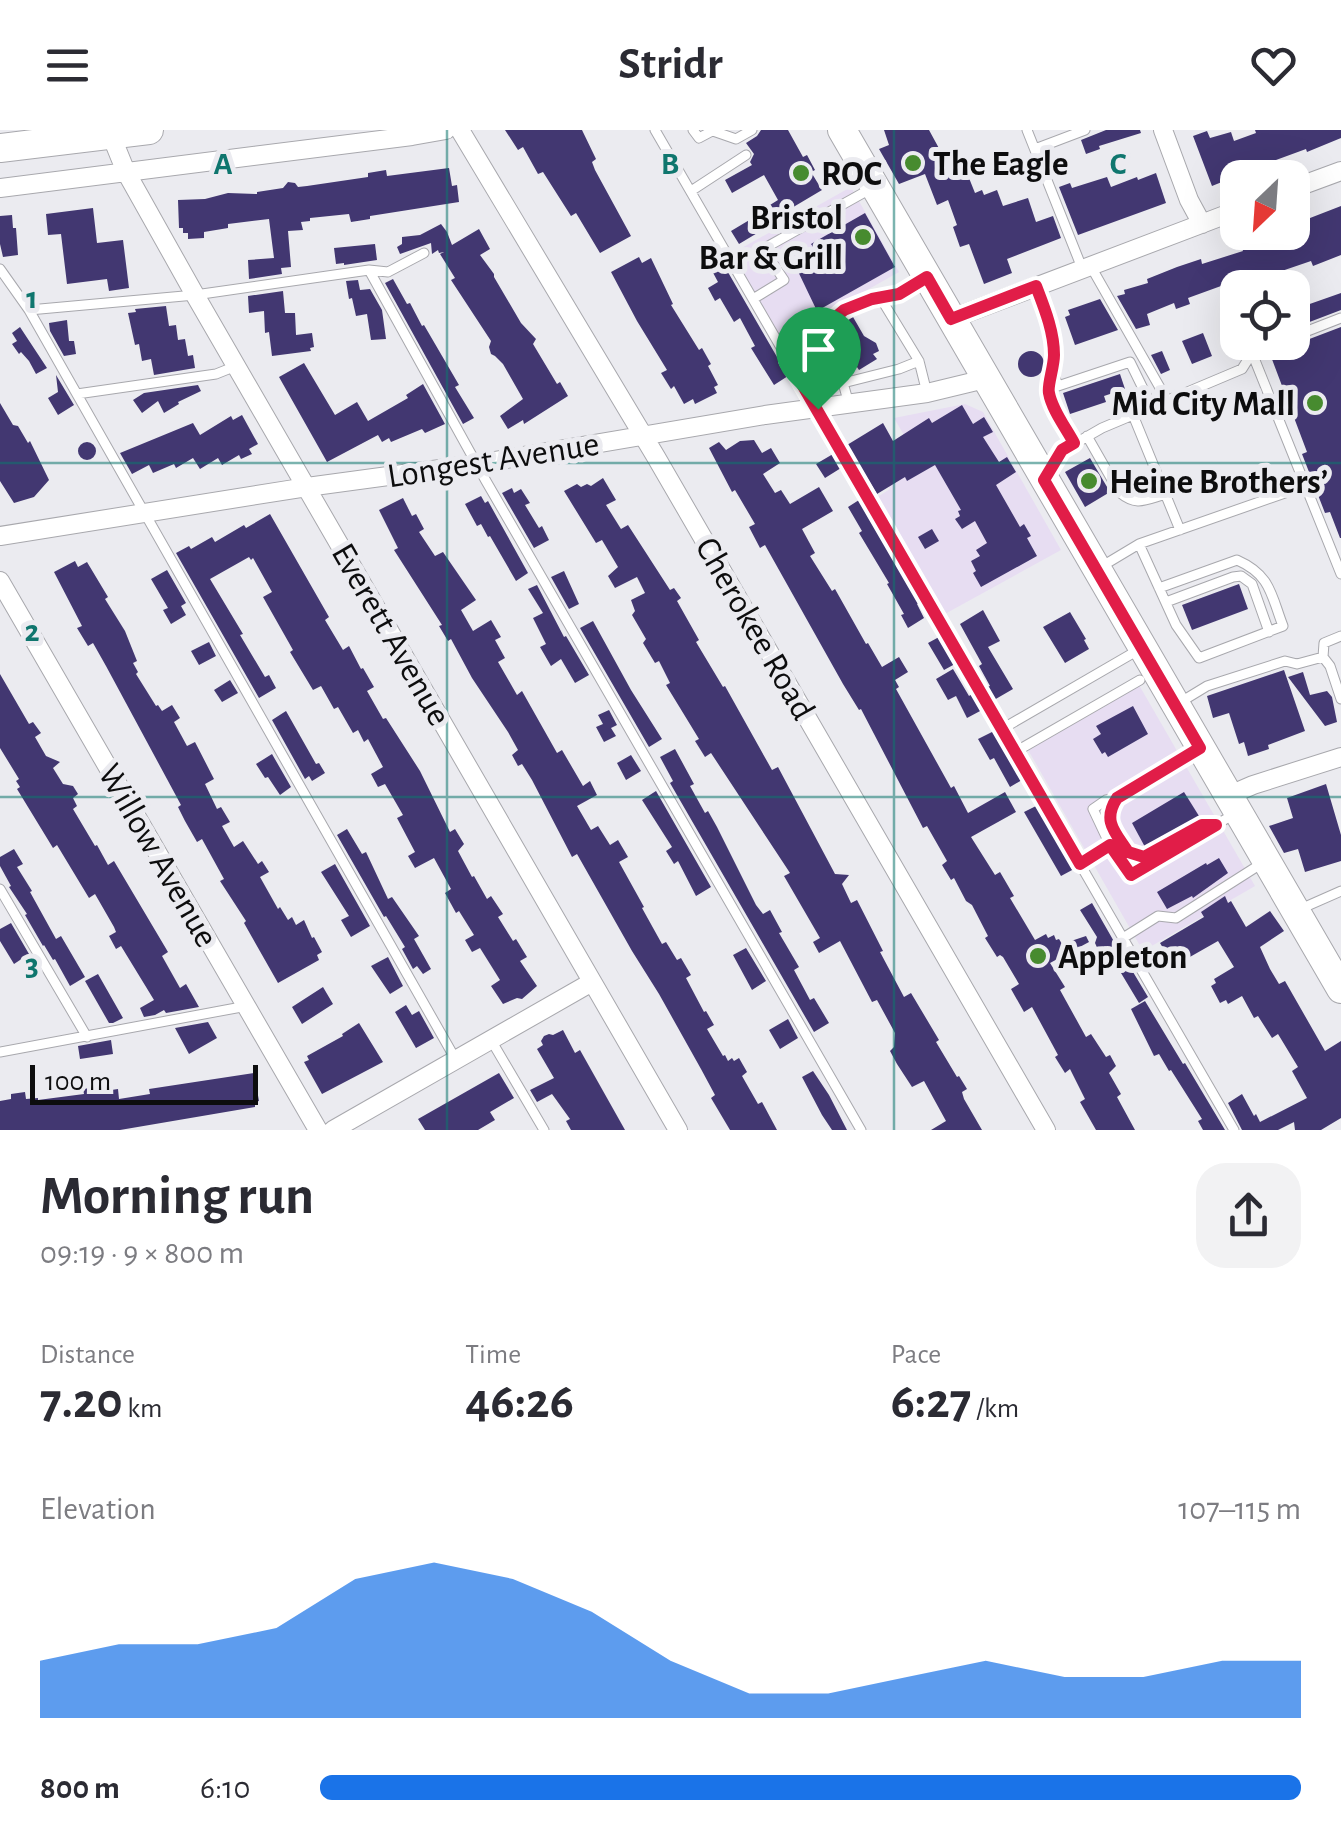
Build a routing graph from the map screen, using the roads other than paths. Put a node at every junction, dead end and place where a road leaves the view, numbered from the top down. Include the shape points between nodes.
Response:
1 (149, 130) edge
2 (446, 130) edge
3 (460, 130) edge
4 (655, 130) edge
5 (694, 130) edge
6 (713, 130) edge
7 (752, 130) edge
8 (842, 130) edge
9 (1027, 130) edge
10 (1085, 130) edge
11 (1163, 130) edge
12 (68, 135) edge
13 (111, 135) junction
14 (0, 147) edge
15 (1035, 150) junction
16 (746, 155) dead end
17 (1341, 171) edge
18 (126, 172) junction
19 (1310, 182) edge
20 (874, 186) junction
21 (0, 188) edge
22 (690, 191) junction
23 (1220, 217) edge
24 (1202, 224) junction
25 (424, 254) dead end
26 (1086, 267) junction
27 (0, 269) edge
28 (368, 270) junction
29 (927, 277) junction
30 (1036, 286) junction
31 (195, 295) junction
32 (880, 298) junction
33 (753, 299) junction
34 (29, 310) junction
35 (1341, 318) edge
36 (951, 319) junction
37 (1310, 329) edge
38 (823, 335) junction
39 (793, 356) junction
40 (1248, 360) edge
41 (1255, 360) edge
42 (919, 361) junction
43 (236, 366) junction
44 (1054, 375) junction
45 (985, 379) junction
46 (844, 383) junction
47 (927, 393) junction
48 (77, 394) junction
49 (1168, 400) junction
50 (850, 404) junction
51 (1152, 407) junction
52 (818, 409) junction
53 (1134, 414) junction
54 (644, 436) junction
55 (1087, 436) junction
56 (1074, 443) junction
57 (1048, 451) junction
58 (477, 464) junction
59 (1306, 486) junction
60 (307, 487) junction
61 (1166, 494) junction
62 (144, 512) junction
63 (1180, 530) junction
64 (0, 536) edge
65 (1139, 544) junction
66 (1097, 569) junction
67 (1341, 574) edge
68 (0, 581) edge
69 (1160, 588) junction
70 (1166, 602) junction
71 (1269, 632) junction
72 (1341, 636) edge
73 (1143, 648) junction
74 (1323, 656) junction
75 (1140, 680) dead end
76 (1341, 699) edge
77 (1176, 704) junction
78 (1002, 729) junction
79 (1200, 748) junction
80 (1015, 752) junction
81 (1341, 757) edge
82 (1117, 798) junction
83 (1228, 811) junction
84 (1110, 845) junction
85 (1266, 860) junction
86 (1080, 864) junction
87 (0, 889) edge
88 (1341, 892) edge
89 (1295, 911) junction
90 (1123, 938) junction
91 (592, 982) junction
92 (1341, 989) edge
93 (247, 1006) junction
94 (87, 1037) junction
95 (492, 1040) junction
96 (0, 1052) edge
97 (456, 1060) junction
98 (318, 1130) edge
99 (333, 1130) edge
100 (544, 1130) edge
101 (678, 1130) edge
102 (861, 1130) edge
103 (1046, 1130) edge
104 (1234, 1130) edge

1 - 13 main road
2 - 18 street
3 - 54 street, Cherokee Road
4 - 22 lane
5 - 6 lane via 699,138
6 - 7 lane via 736,139
8 - 20 main road
9 - 15 lane
10 - 15 lane
11 - 24 street
12 - 13 main road
12 - 14 main road
13 - 18 street, Everett Avenue
15 - 26 lane
16 - 22 lane
17 - 19 street
18 - 21 street
18 - 31 street, Everett Avenue
20 - 29 main road
20 - 33 lane via 763,249 784,280
22 - 33 lane
23 - 24 street
24 - 26 street
25 - 28 lane via 388,272
26 - 30 street
26 - 49 lane
27 - 34 lane
28 - 31 lane
28 - 58 lane
29 - 32 lane
29 - 36 main road
30 - 36 street
30 - 44 lane via 1054,348
31 - 34 lane
31 - 43 street, Everett Avenue
32 - 38 lane via 844,310
32 - 42 lane
33 - 39 lane
34 - 48 lane
35 - 37 lane
36 - 45 main road
38 - 39 lane
38 - 46 lane via 846,370
39 - 46 lane via 813,374
39 - 52 lane
40 - 49 lane via 1242,369
41 - 59 lane
42 - 46 lane
42 - 47 lane
43 - 48 lane
43 - 60 street, Everett Avenue
44 - 51 lane via 1058,386 1130,362
44 - 56 lane via 1050,399
45 - 47 street, Longest Avenue
45 - 57 main road
46 - 50 lane
47 - 50 street, Longest Avenue
48 - 62 lane
49 - 51 lane
50 - 52 street, Longest Avenue
51 - 53 lane
52 - 54 street, Longest Avenue
52 - 78 lane
53 - 55 lane
53 - 61 lane
54 - 58 street, Longest Avenue
54 - 103 street, Cherokee Road
55 - 56 lane
55 - 61 lane via 1119,492 1138,503
56 - 57 lane
57 - 66 main road via 1044,480
58 - 60 street, Longest Avenue
58 - 102 lane
59 - 63 lane
59 - 67 lane
60 - 62 street, Longest Avenue
60 - 91 street, Everett Avenue
61 - 63 lane
62 - 64 street, Longest Avenue
62 - 97 lane
63 - 65 lane
65 - 66 lane
65 - 69 lane
66 - 73 main road
68 - 93 street, Willow Avenue
69 - 70 lane
69 - 71 lane via 1237,560 1264,577 1284,626
70 - 71 lane via 1199,658
70 - 71 lane via 1241,576 1252,584
72 - 74 lane via 1324,643
73 - 77 main road
73 - 78 lane
74 - 76 lane
74 - 77 lane via 1207,686
75 - 80 lane
77 - 79 main road
78 - 80 lane
79 - 82 lane
79 - 83 main road
80 - 86 lane
81 - 83 street via 1253,784
82 - 83 lane via 1110,822 1134,856 1150,856
82 - 84 lane via 1093,809
83 - 84 lane via 1131,875
83 - 85 main road
84 - 86 lane
85 - 89 main road
85 - 90 lane via 1176,918 1158,916
86 - 90 lane
87 - 94 lane
88 - 89 lane
89 - 92 main road
90 - 104 lane
91 - 95 street
91 - 101 street, Everett Avenue
93 - 94 lane
93 - 98 street, Willow Avenue
94 - 96 lane
95 - 97 street
95 - 100 lane
97 - 99 street

